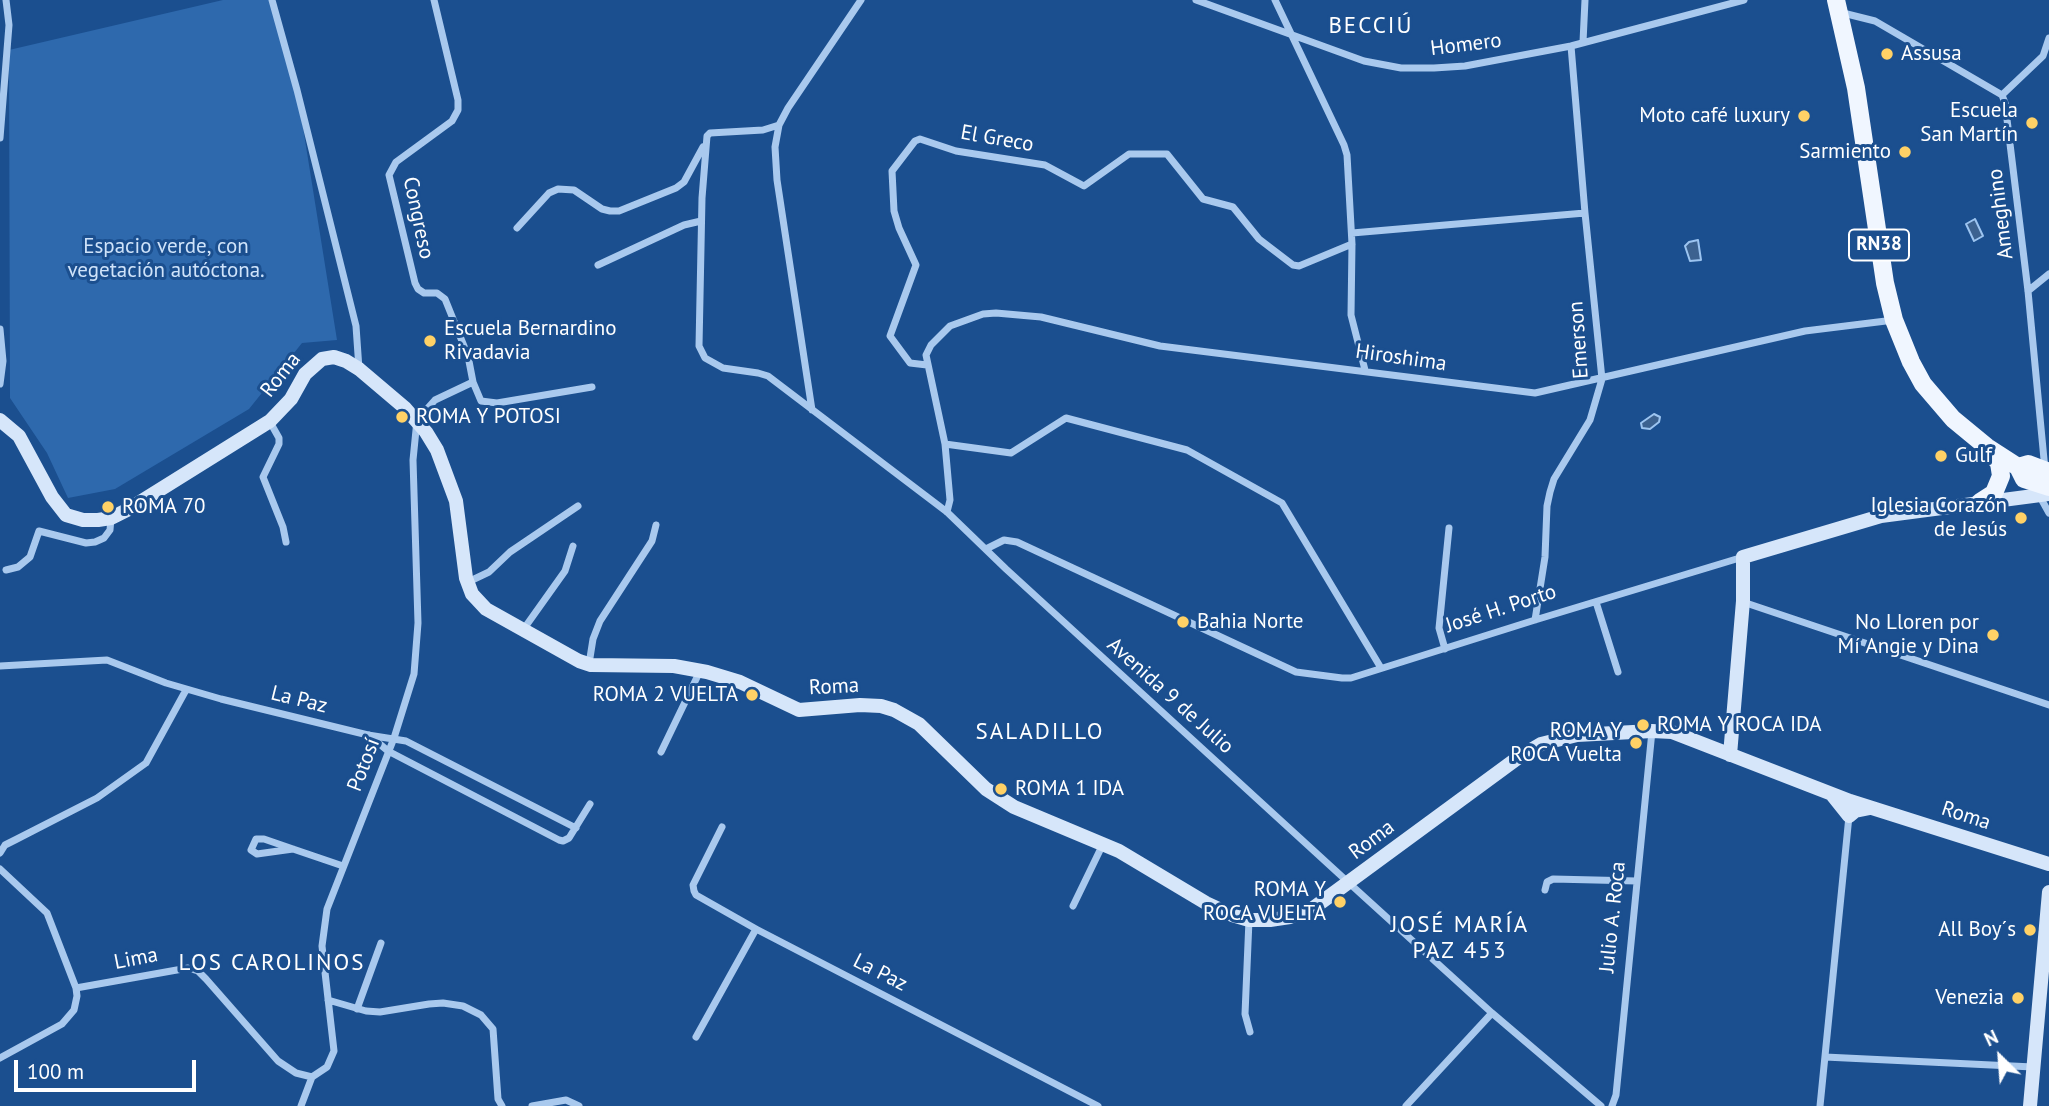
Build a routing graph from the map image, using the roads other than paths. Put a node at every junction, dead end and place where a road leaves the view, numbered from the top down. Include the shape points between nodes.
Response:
1 (272, 0) edge
2 (435, 0) edge
3 (861, 0) edge
4 (1196, 0) edge
5 (1275, 0) edge
6 (1585, 0) edge
7 (1744, 0) edge
8 (5, 1) edge
9 (1837, 6) edge
10 (1292, 33) junction
11 (2049, 38) edge
12 (1583, 42) junction
13 (1571, 46) junction
14 (2002, 95) junction
15 (779, 125) junction
16 (0, 138) edge
17 (705, 143) junction
18 (1585, 213) junction
19 (701, 221) junction
20 (517, 228) dead end
21 (1352, 233) junction
22 (1352, 244) junction
23 (598, 265) dead end
24 (2049, 274) edge
25 (2028, 291) junction
26 (1894, 320) junction
27 (0, 329) edge
28 (927, 365) junction
29 (359, 369) junction
30 (1365, 370) junction
31 (1602, 379) junction
32 (473, 383) junction
33 (0, 384) edge
34 (592, 387) dead end
35 (812, 411) junction
36 (417, 419) junction
37 (0, 420) edge
38 (270, 421) junction
39 (945, 444) junction
40 (1987, 447) junction
41 (2014, 465) junction
42 (2046, 484) edge
43 (1989, 501) junction
44 (578, 506) dead end
45 (947, 512) junction
46 (2049, 513) edge
47 (111, 518) junction
48 (656, 525) dead end
49 (1449, 528) dead end
50 (286, 542) dead end
51 (573, 546) dead end
52 (986, 550) junction
53 (1743, 557) junction
54 (6, 570) dead end
55 (467, 583) junction
56 (1743, 601) junction
57 (1596, 602) junction
58 (1535, 620) junction
59 (523, 630) junction
60 (1445, 649) junction
61 (589, 664) junction
62 (0, 666) edge
63 (1381, 668) junction
64 (700, 671) junction
65 (1618, 672) dead end
66 (186, 690) junction
67 (2049, 705) edge
68 (1653, 731) junction
69 (369, 735) junction
70 (394, 738) junction
71 (388, 751) junction
72 (661, 752) dead end
73 (1730, 755) junction
74 (590, 804) dead end
75 (1849, 809) junction
76 (722, 827) dead end
77 (576, 828) junction
78 (1104, 844) junction
79 (293, 849) junction
80 (0, 853) edge
81 (2049, 864) edge
82 (343, 866) junction
83 (0, 869) edge
84 (1637, 881) junction
85 (1349, 883) junction
86 (1545, 890) dead end
87 (2049, 892) edge
88 (1073, 906) dead end
89 (1249, 919) junction
90 (756, 929) junction
91 (2047, 933) edge
92 (381, 943) dead end
93 (76, 988) junction
94 (328, 1000) junction
95 (357, 1009) junction
96 (1492, 1013) junction
97 (1250, 1032) dead end
98 (696, 1037) dead end
99 (1825, 1057) junction
100 (0, 1058) edge
101 (2033, 1067) junction
102 (312, 1077) junction
103 (301, 1106) edge
104 (502, 1106) edge
105 (532, 1106) edge
106 (579, 1106) edge
107 (1098, 1106) edge
108 (1406, 1106) edge
109 (1601, 1106) edge
110 (1612, 1106) edge
111 (1820, 1106) edge
112 (2030, 1106) edge

1 - 29 street via 356,326
2 - 32 street, Congreso via 458,110 452,121 396,162 389,175 415,283 424,293 445,299 468,356
3 - 15 street
4 - 10 street, Homero
5 - 10 street
6 - 12 street
7 - 12 street, Homero
8 - 16 street via 9,25
9 - 14 street via 1875,21
9 - 26 main road, RN38 via 1856,88
10 - 13 street, Homero via 1364,61 1401,68 1465,66
10 - 21 street via 1347,155
11 - 14 street via 2043,56
12 - 13 street, Homero
13 - 18 street, Emerson
14 - 25 street, Ameghino
15 - 17 street via 710,133
15 - 35 street via 775,163
17 - 19 street
17 - 20 street via 676,188 620,211 602,209 574,190 558,189
18 - 21 street
18 - 31 street, Emerson
19 - 23 street
19 - 35 street, Avenida 9 de Julio via 699,346 705,358 723,368 768,376
21 - 22 street
22 - 28 street, El Greco via 1293,265 1259,239 1233,207 1203,199 1167,154 1129,154 1084,187 1045,165 956,151 920,139 892,171 894,211 916,265 890,336 910,363
22 - 30 street via 1351,315
24 - 25 street
25 - 42 street, Ameghino
26 - 31 street, Hiroshima via 1805,331
26 - 40 main road, RN38 via 1923,384 1953,419
27 - 33 street
28 - 30 street, Hiroshima via 931,345 950,326 996,313 1041,317 1160,346
28 - 39 street
29 - 36 main road, Roma
29 - 38 main road, Roma via 334,357 321,359
30 - 31 street, Hiroshima via 1519,393
31 - 58 street, Emerson via 1590,420 1550,492
32 - 34 street via 481,401 497,403
32 - 36 street via 435,400
35 - 45 street, Avenida 9 de Julio
36 - 55 main road, Roma via 437,450 456,501
36 - 70 street, Potosí via 413,460 417,645 410,688
37 - 47 main road, Roma via 19,436 66,515 83,520
38 - 47 main road, Roma
38 - 50 street via 279,444 263,477
39 - 45 street
39 - 63 street via 1011,453 1066,418 1187,450 1282,503
40 - 41 main road, RN38
40 - 43 main road via 1999,463 2001,476
41 - 42 main road, RN38 via 2024,479
41 - 43 main road via 2017,474 2011,488
42 - 43 main road, José H. Porto
42 - 46 street
43 - 53 main road, José H. Porto via 1881,516
44 - 55 street via 510,552 489,572
45 - 52 street, Avenida 9 de Julio
47 - 54 street via 110,530 95,542 39,531 30,556
48 - 61 street via 652,541 600,621
49 - 60 street via 1439,628
51 - 59 street via 565,571
52 - 63 street, José H. Porto via 1004,540 1017,542 1296,672 1351,678
52 - 85 street, Avenida 9 de Julio
53 - 56 main road
53 - 57 street, José H. Porto
55 - 59 main road, Roma via 486,609
56 - 67 street
56 - 73 main road
57 - 58 street, José H. Porto
57 - 65 street
58 - 60 street, José H. Porto
59 - 61 main road, Roma
60 - 63 street, José H. Porto
61 - 64 main road, Roma
62 - 66 street, La Paz via 107,660
64 - 72 street
64 - 78 main road, Roma via 740,682 799,710 860,705 894,710 919,724 998,798
66 - 69 street, La Paz
66 - 80 street via 146,763 97,798 5,845
68 - 73 main road, Roma via 1672,732
68 - 84 street, Julio A. Roca
68 - 85 main road, Roma via 1577,735 1541,744
69 - 70 street, La Paz
69 - 71 street
70 - 71 street, Potosí
70 - 77 street, La Paz
71 - 77 street via 559,840 569,838
71 - 82 street, Potosí
73 - 75 main road, Roma via 1833,794
74 - 77 street
75 - 81 main road, Roma via 1870,808
75 - 99 street
76 - 90 street, La Paz via 694,891
78 - 88 street
78 - 89 main road, Roma via 1218,909
79 - 79 street via 256,839 251,850 257,854
79 - 82 street
82 - 94 street, Potosí via 322,936
83 - 93 street via 47,913
84 - 86 street via 1553,879
84 - 110 street, Julio A. Roca
85 - 89 main road, Roma via 1312,909 1290,917
85 - 96 street, Avenida 9 de Julio
87 - 91 main road
89 - 97 street via 1245,1014
90 - 98 street
90 - 107 street, La Paz
91 - 101 main road
92 - 95 street
93 - 100 street via 74,1010 62,1024
93 - 102 street, Lima via 180,968 198,971 278,1061
94 - 95 street
94 - 102 street, Potosí via 334,1051 327,1068
95 - 104 street via 380,1012 443,1003 481,1015 493,1029
96 - 108 street
96 - 109 street, Avenida 9 de Julio
99 - 101 street
99 - 111 street
101 - 112 main road
102 - 103 street, Potosí
105 - 106 street via 566,1100

